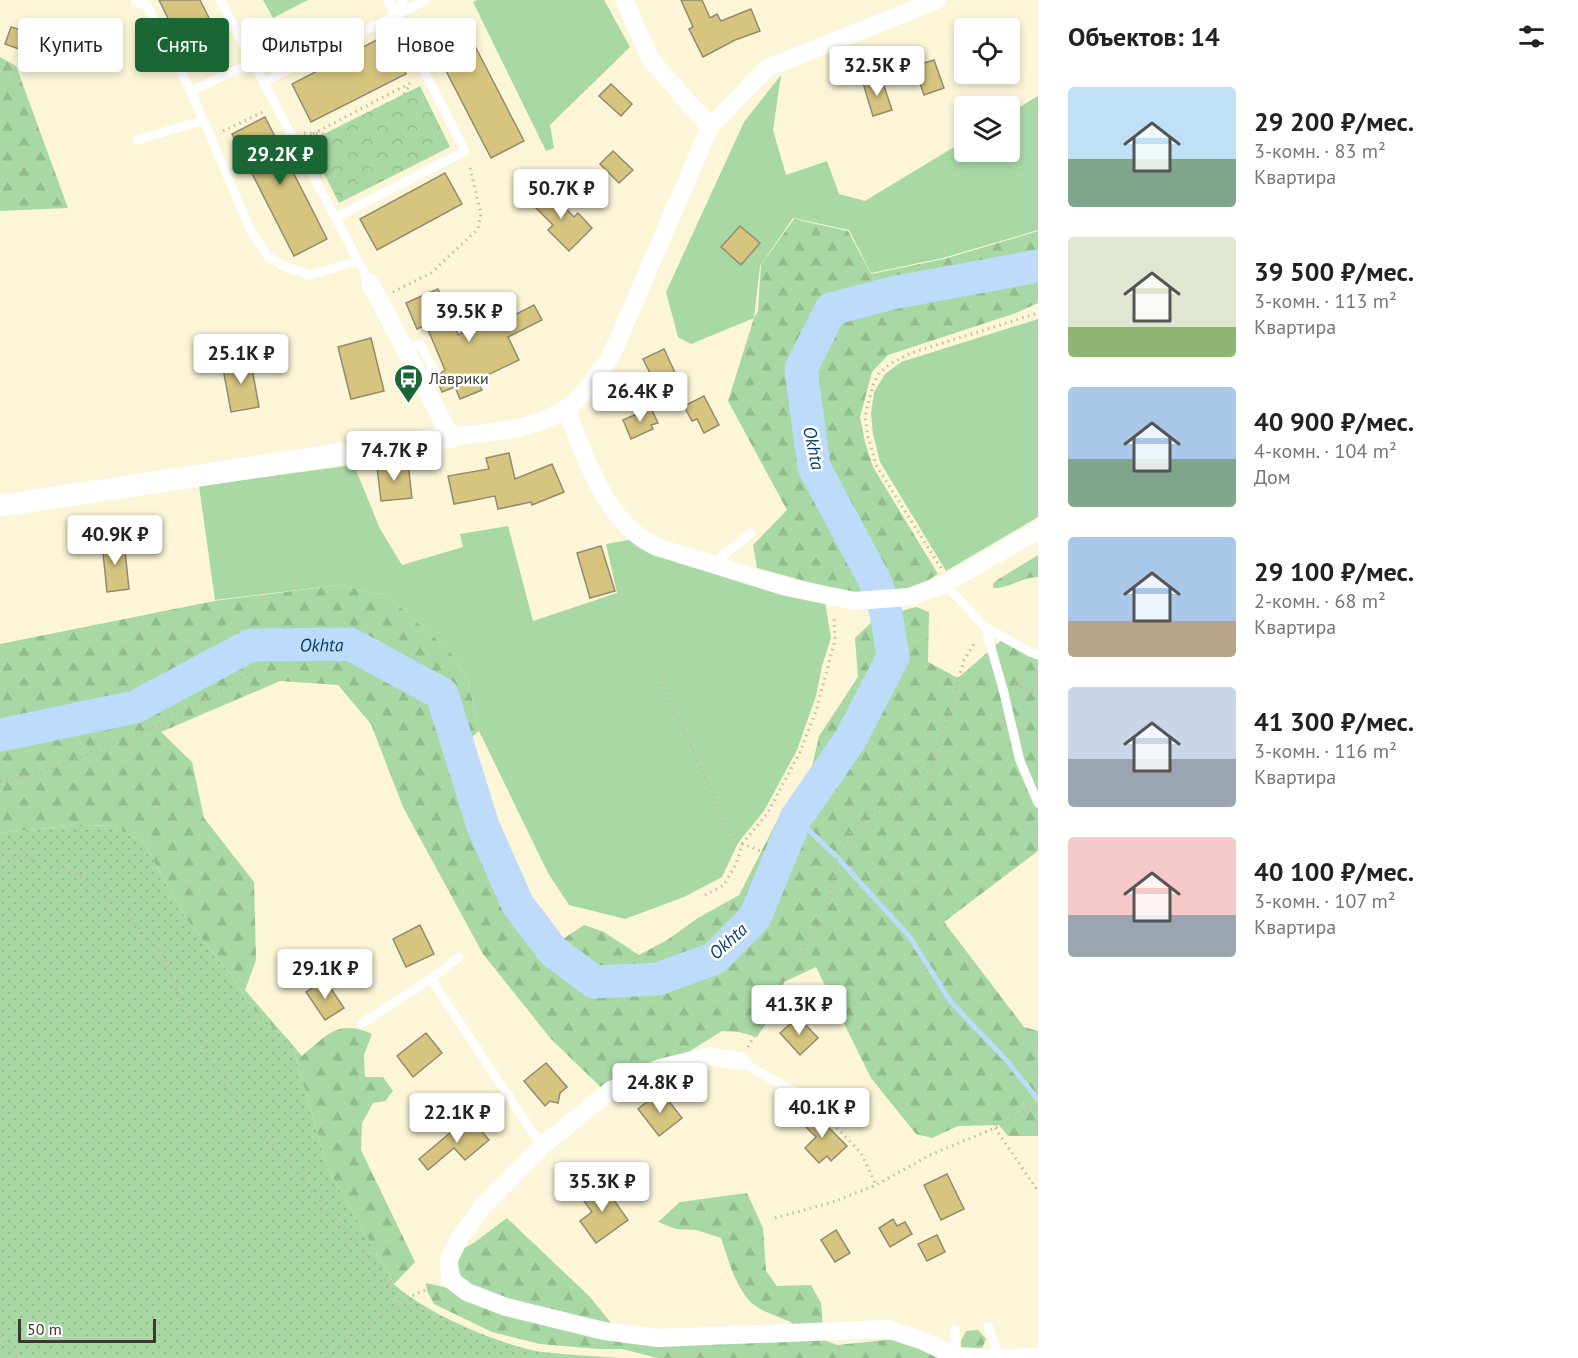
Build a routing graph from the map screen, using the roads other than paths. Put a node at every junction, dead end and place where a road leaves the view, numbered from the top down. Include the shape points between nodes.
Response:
1 (220, 0) edge
2 (388, 0) edge
3 (403, 0) edge
4 (426, 0) edge
5 (624, 0) edge
6 (937, 0) edge
7 (135, 1) edge
8 (395, 14) junction
9 (241, 39) edge
10 (241, 68) edge
11 (258, 72) edge
12 (264, 82) junction
13 (191, 91) junction
14 (204, 120) junction
15 (710, 127) junction
16 (137, 140) dead end
17 (335, 218) junction
18 (358, 261) junction
19 (374, 291) joint
20 (566, 409) junction
21 (452, 437) junction
22 (0, 506) edge
23 (1038, 530) edge
24 (752, 533) dead end
25 (712, 564) junction
26 (948, 583) junction
27 (986, 627) junction
28 (1038, 655) edge
29 (1038, 803) edge
30 (459, 957) dead end
31 (431, 979) junction
32 (362, 1023) dead end
33 (740, 1061) joint
34 (809, 1097) road end
35 (542, 1146) junction
36 (988, 1326) dead end
37 (955, 1329) dead end
38 (956, 1356) junction
39 (1038, 1357) edge
40 (999, 1358) edge
41 (1005, 1358) edge

1 - 9 lane
2 - 8 lane
3 - 8 lane
4 - 8 lane
5 - 15 street via 651,60
6 - 15 street via 767,68
7 - 13 lane via 147,6
8 - 12 lane
8 - 17 lane via 465,151
10 - 13 lane
11 - 12 lane
12 - 17 lane
13 - 14 lane
14 - 16 lane
14 - 18 lane via 250,229 267,255 283,266 310,275
15 - 20 street via 612,356
17 - 18 lane
18 - 19 lane
19 - 21 street
20 - 21 street via 539,422
20 - 25 street via 603,493 630,531 657,547
21 - 22 street
23 - 26 street
24 - 25 lane
25 - 26 street via 786,587 855,602 909,597
26 - 27 lane
27 - 28 lane
27 - 29 lane via 1020,761
30 - 31 lane
31 - 32 lane
31 - 35 lane
33 - 34 lane
33 - 35 street via 709,1056 660,1068 611,1090
35 - 38 street via 482,1207 459,1239 449,1260 450,1279 467,1292 506,1307 604,1331 658,1338 888,1329
36 - 40 lane
37 - 38 lane
38 - 40 street
39 - 41 street

